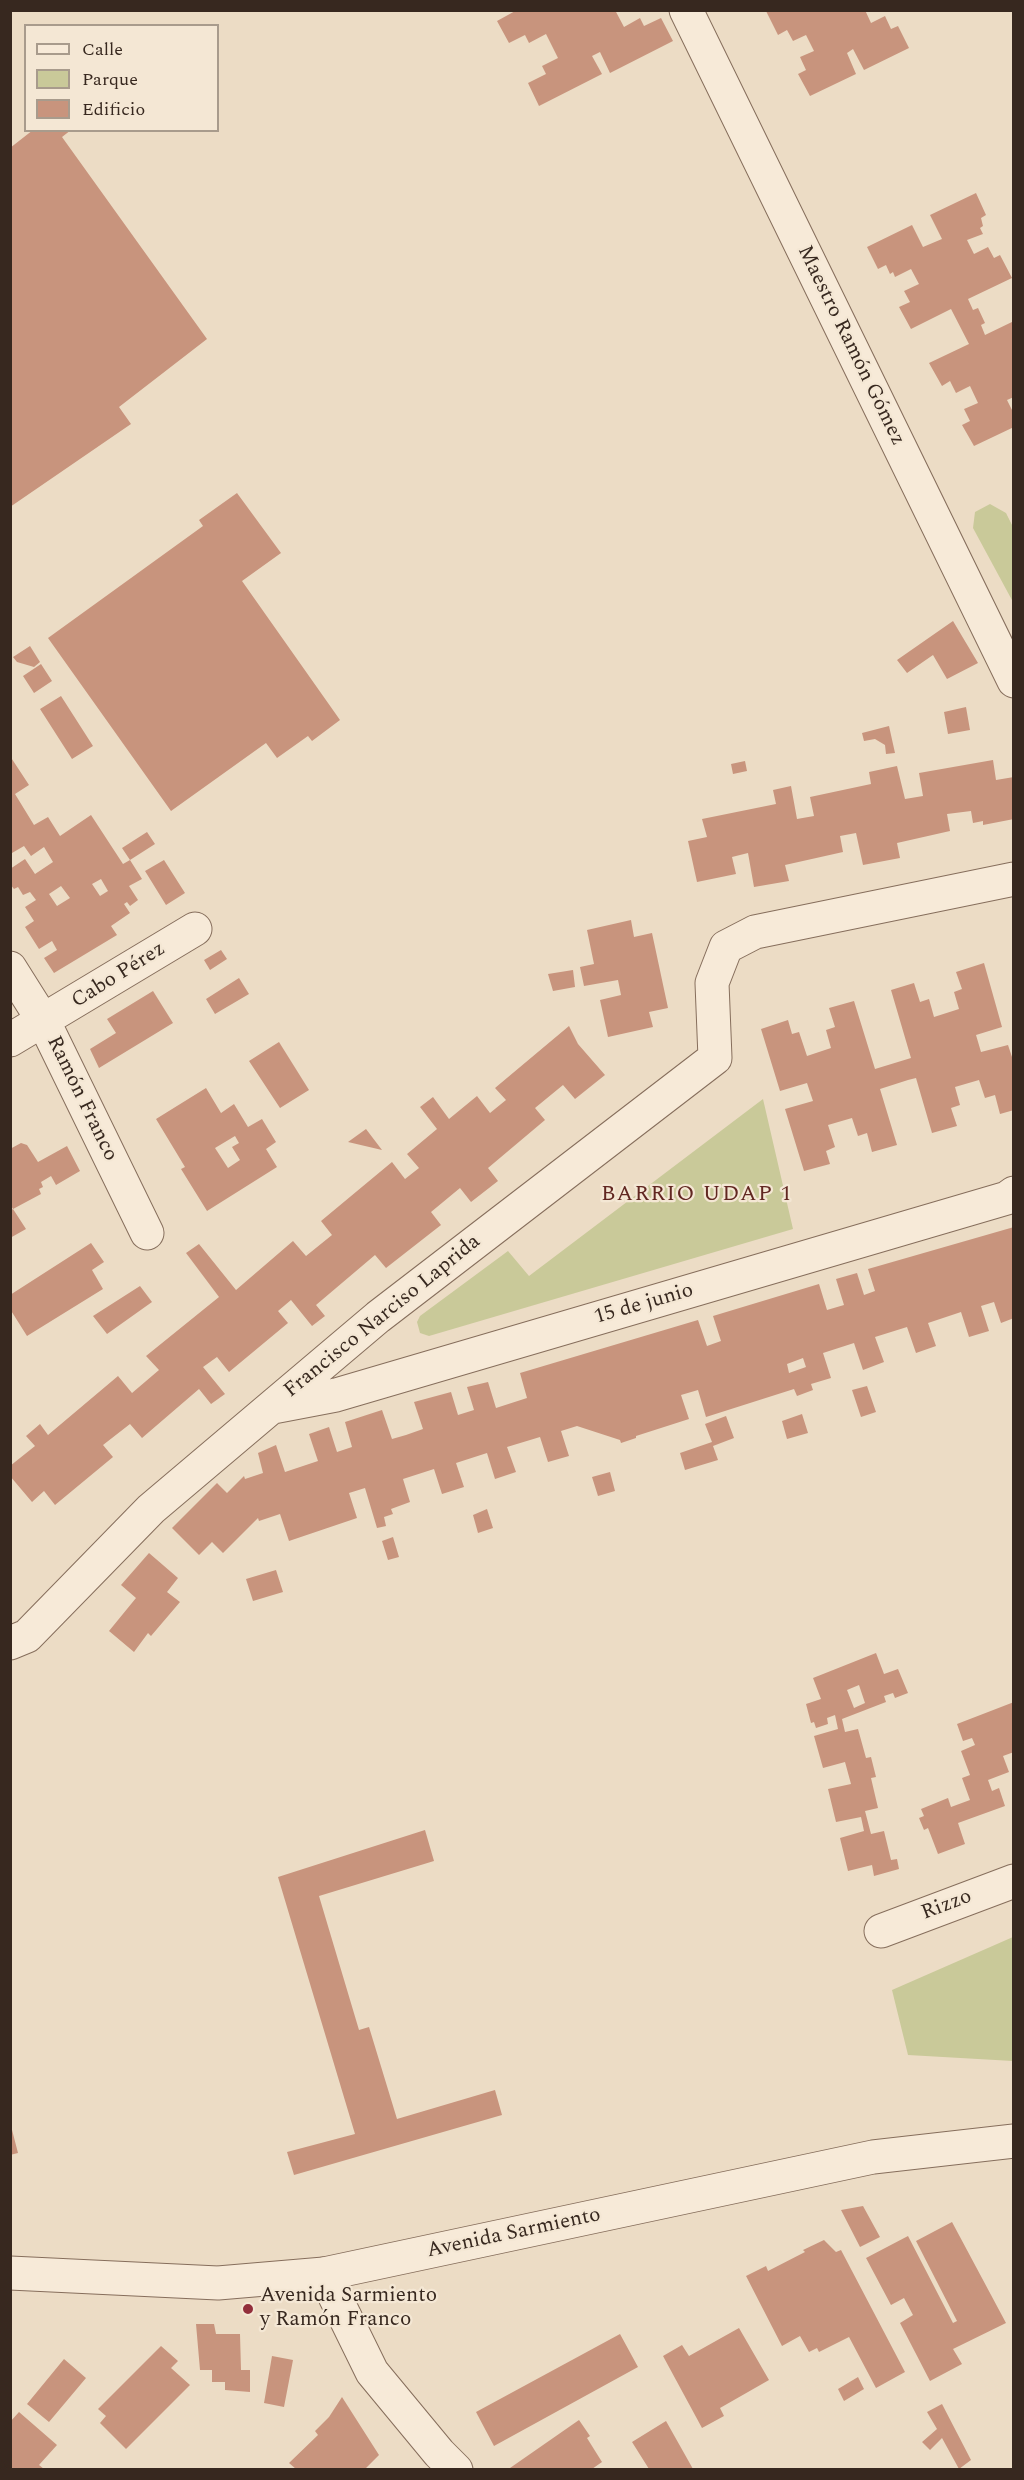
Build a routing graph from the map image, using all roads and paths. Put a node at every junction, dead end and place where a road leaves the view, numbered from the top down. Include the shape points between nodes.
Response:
1 (687, 10) edge
2 (1014, 681) edge
3 (1014, 879) edge
4 (195, 929) dead end
5 (10, 968) edge
6 (44, 1022) junction
7 (10, 1040) edge
8 (1014, 1193) edge
9 (147, 1233) dead end
10 (271, 1407) junction
11 (10, 1642) edge
12 (1014, 1881) edge
13 (881, 1931) dead end
14 (1014, 2141) edge
15 (10, 2273) edge
16 (324, 2274) junction
17 (456, 2469) edge

1 - 2 street, Maestro Ramón Gómez
3 - 10 street, Francisco Narciso Laprida via 754,932 726,947 712,983 715,1058 378,1317
4 - 6 street, Cabo Pérez
5 - 6 street, Ramón Franco
6 - 7 street, Cabo Pérez
6 - 9 street, Ramón Franco
8 - 10 street, 15 de junio via 985,1205 336,1395
10 - 11 street, Francisco Narciso Laprida via 151,1509 27,1636
12 - 13 street, Rizzo
14 - 16 street, Avenida Sarmiento via 873,2157
15 - 16 street, Avenida Sarmiento via 218,2283
16 - 17 street via 372,2372 439,2454

